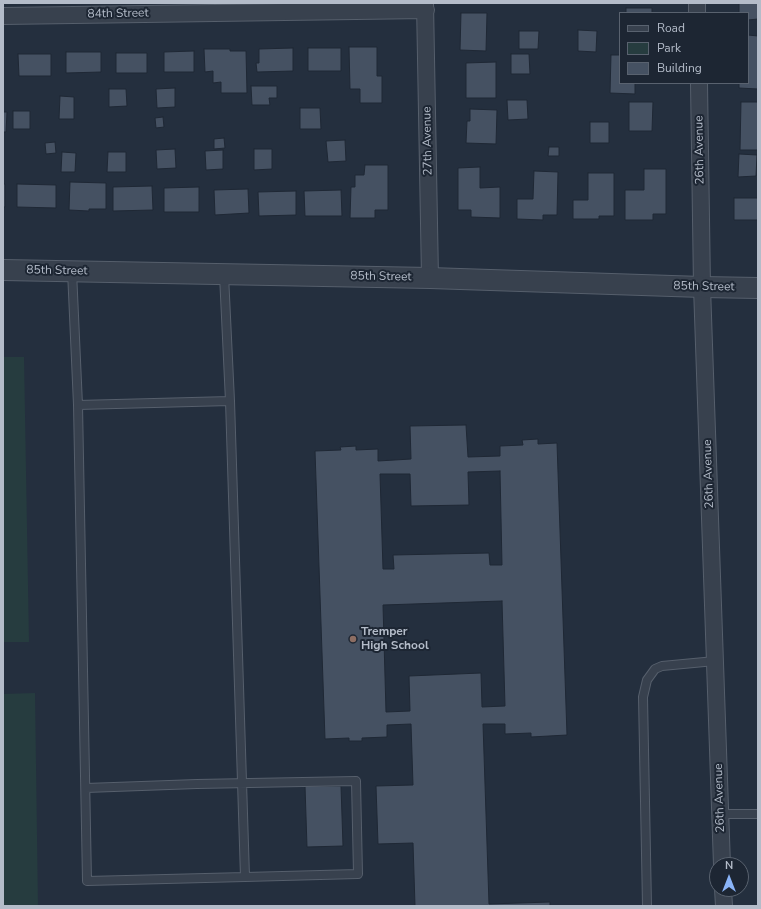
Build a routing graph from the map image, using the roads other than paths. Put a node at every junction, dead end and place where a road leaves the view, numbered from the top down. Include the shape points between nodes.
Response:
1 (425, 6) edge
2 (3, 16) edge
3 (699, 84) edge
4 (3, 270) edge
5 (72, 271) junction
6 (224, 274) junction
7 (430, 278) junction
8 (702, 287) junction
9 (758, 288) edge
10 (230, 401) junction
11 (78, 405) junction
12 (716, 661) junction
13 (242, 784) junction
14 (86, 788) junction
15 (721, 814) junction
16 (758, 814) edge
17 (722, 857) edge
18 (245, 877) junction
19 (647, 906) edge

1 - 2 street, 84th Street
1 - 7 street, 27th Avenue
3 - 8 street, 26th Avenue
4 - 5 street, 85th Street
5 - 6 street, 85th Street
5 - 11 lane
6 - 7 street, 85th Street
6 - 10 lane
7 - 8 street, 85th Street
8 - 9 street, 85th Street
8 - 12 street, 26th Avenue
10 - 11 lane
10 - 13 lane
11 - 14 lane
12 - 15 street, 26th Avenue
12 - 19 lane via 662,666 655,669 647,680 643,697
13 - 14 lane
13 - 18 lane
13 - 18 lane via 356,781 358,874
14 - 18 lane via 87,881
15 - 16 lane
15 - 17 street, 26th Avenue

